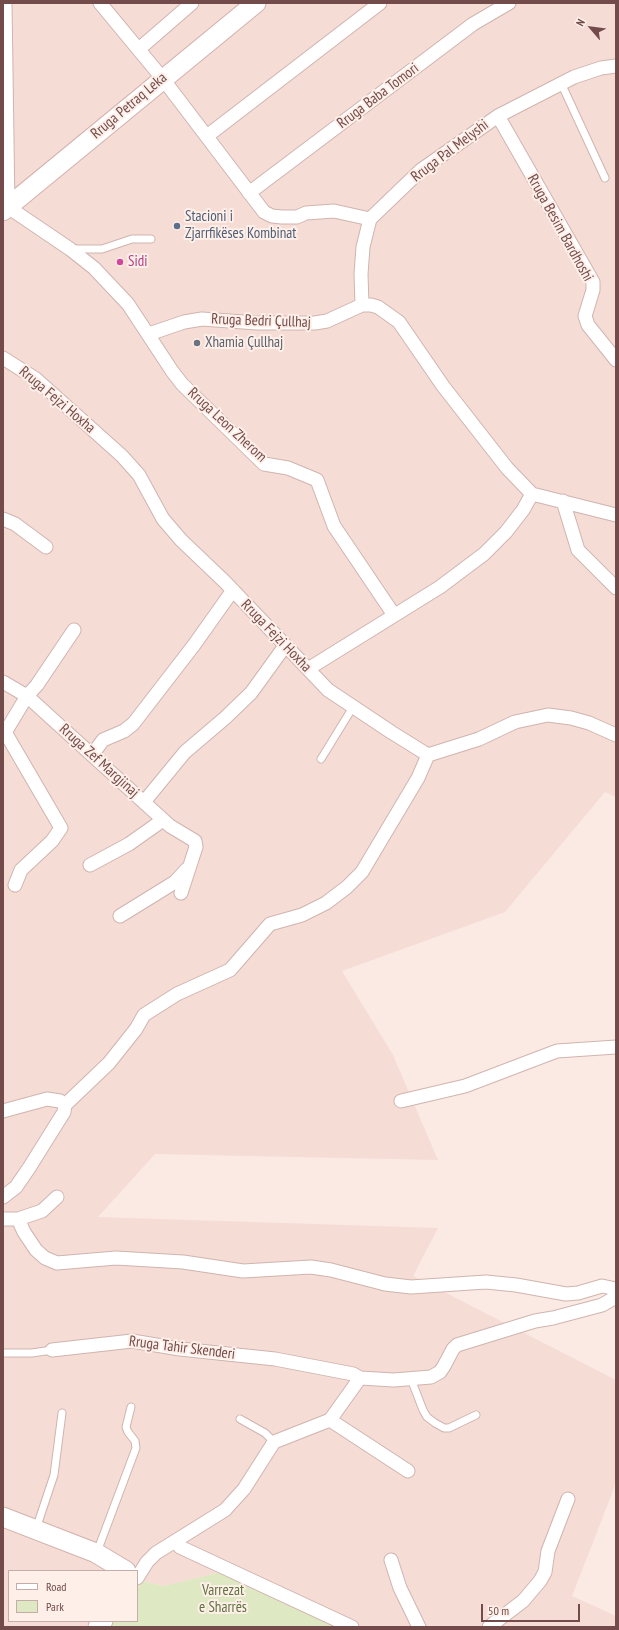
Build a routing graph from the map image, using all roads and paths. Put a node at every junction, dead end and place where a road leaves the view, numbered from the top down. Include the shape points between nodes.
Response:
1 (5, 3) edge
2 (100, 3) edge
3 (192, 3) edge
4 (256, 3) edge
5 (380, 3) edge
6 (509, 3) edge
7 (139, 49) junction
8 (616, 66) edge
9 (163, 79) junction
10 (561, 83) junction
11 (498, 116) junction
12 (207, 136) junction
13 (605, 178) dead end
14 (249, 193) junction
15 (6, 209) edge
16 (370, 219) junction
17 (151, 239) dead end
18 (70, 249) junction
19 (362, 305) junction
20 (149, 334) junction
21 (3, 358) edge
22 (616, 360) edge
23 (532, 494) junction
24 (563, 501) junction
25 (616, 515) edge
26 (3, 519) edge
27 (46, 547) dead end
28 (616, 588) edge
29 (233, 590) junction
30 (394, 615) junction
31 (74, 630) dead end
32 (286, 646) junction
33 (308, 669) junction
34 (3, 682) edge
35 (27, 696) junction
36 (353, 707) junction
37 (4, 734) edge
38 (616, 735) edge
39 (92, 755) junction
40 (428, 755) junction
41 (321, 759) dead end
42 (144, 802) junction
43 (163, 820) junction
44 (191, 864) junction
45 (90, 865) dead end
46 (15, 885) dead end
47 (180, 893) dead end
48 (120, 916) dead end
49 (616, 1047) edge
50 (401, 1101) dead end
51 (65, 1105) junction
52 (3, 1111) edge
53 (3, 1197) edge
54 (57, 1197) dead end
55 (3, 1219) edge
56 (18, 1219) junction
57 (616, 1289) edge
58 (616, 1297) edge
59 (52, 1350) joint
60 (3, 1353) edge
61 (360, 1378) junction
62 (411, 1379) junction
63 (131, 1407) dead end
64 (62, 1413) dead end
65 (476, 1415) dead end
66 (240, 1419) dead end
67 (330, 1420) junction
68 (274, 1442) junction
69 (408, 1471) dead end
70 (568, 1499) dead end
71 (3, 1517) edge
72 (36, 1530) junction
73 (175, 1541) junction
74 (96, 1553) junction
75 (391, 1560) dead end
76 (124, 1570) edge
77 (138, 1576) edge
78 (352, 1627) edge
79 (419, 1627) edge
80 (489, 1627) edge

1 - 15 street
2 - 7 street
3 - 7 street
4 - 9 street, Rruga Petraq Leka
5 - 12 street
6 - 14 street, Rruga Baba Tomori via 473,24
7 - 9 street
8 - 10 street, Rruga Pal Melyshi via 600,68
9 - 12 street
9 - 15 street, Rruga Petraq Leka
10 - 11 street, Rruga Pal Melyshi
10 - 13 lane
11 - 16 street, Rruga Pal Melyshi via 421,170
11 - 22 street, Rruga Besim Bardhoshi via 593,282 585,316 588,325
12 - 14 street
14 - 16 street via 264,212 272,216 297,216 334,211
15 - 18 street
16 - 19 street via 363,247
17 - 18 lane via 132,239 102,249
18 - 20 street via 112,286
19 - 20 street, Rruga Bedri Çullhaj via 315,324 202,319 184,322
19 - 23 street via 378,307 399,322 443,386 507,468
20 - 30 street, Rruga Leon Zherom via 182,384 264,464 288,468 317,480 334,526
21 - 29 street, Rruga Fejzi Hoxha via 36,379 122,456 139,475 163,519
23 - 24 street
23 - 30 street via 506,532 484,554 440,588
24 - 25 street
24 - 28 street via 578,550
26 - 27 street via 15,524
29 - 32 street, Rruga Fejzi Hoxha
29 - 39 street via 133,724 103,740
30 - 33 street
31 - 35 street via 38,685
32 - 33 street, Rruga Fejzi Hoxha
32 - 42 street via 251,693 185,752
33 - 36 street, Rruga Fejzi Hoxha via 328,690
34 - 35 street, Rruga Zef Margjinaj
35 - 37 street
35 - 39 street, Rruga Zef Margjinaj
36 - 40 street, Rruga Fejzi Hoxha
36 - 41 lane
37 - 46 street via 61,828 52,842 20,870
38 - 40 street via 589,723 548,715 515,722 466,744
39 - 42 street, Rruga Zef Margjinaj
40 - 51 street via 418,778 362,872 347,887 326,903 308,912 270,924 230,970 177,994 144,1015 109,1063
42 - 43 street, Rruga Zef Margjinaj
43 - 44 street, Rruga Zef Margjinaj via 195,841 196,847
43 - 45 street via 129,844
44 - 47 street
44 - 48 street via 175,882
49 - 50 street via 557,1051 465,1086
51 - 52 street via 60,1101 47,1099
51 - 53 street via 64,1112 29,1168 16,1187
54 - 56 street via 42,1211
55 - 56 street
56 - 57 street via 36,1250 45,1258 57,1263 116,1258 183,1262 243,1271 311,1267 385,1284 411,1287 486,1282 566,1294 602,1286
58 - 62 street, Rruga Tahir Skenderi via 602,1305 535,1321 457,1345 440,1372 431,1377
59 - 60 lane, Rruga Tahir Skenderi
59 - 61 street, Rruga Tahir Skenderi via 132,1341 275,1359 353,1374
61 - 62 street, Rruga Tahir Skenderi
61 - 67 street
62 - 65 lane via 428,1418 444,1428
63 - 74 lane via 126,1427 136,1448
64 - 72 lane via 54,1475
66 - 68 lane via 265,1433
67 - 68 street
67 - 69 street
68 - 73 street via 244,1489 225,1510
70 - 80 street via 548,1551 545,1572 540,1581 523,1602
71 - 72 street
72 - 74 street
73 - 77 street via 156,1552
73 - 78 street via 180,1547
74 - 76 street
75 - 79 street via 400,1588

